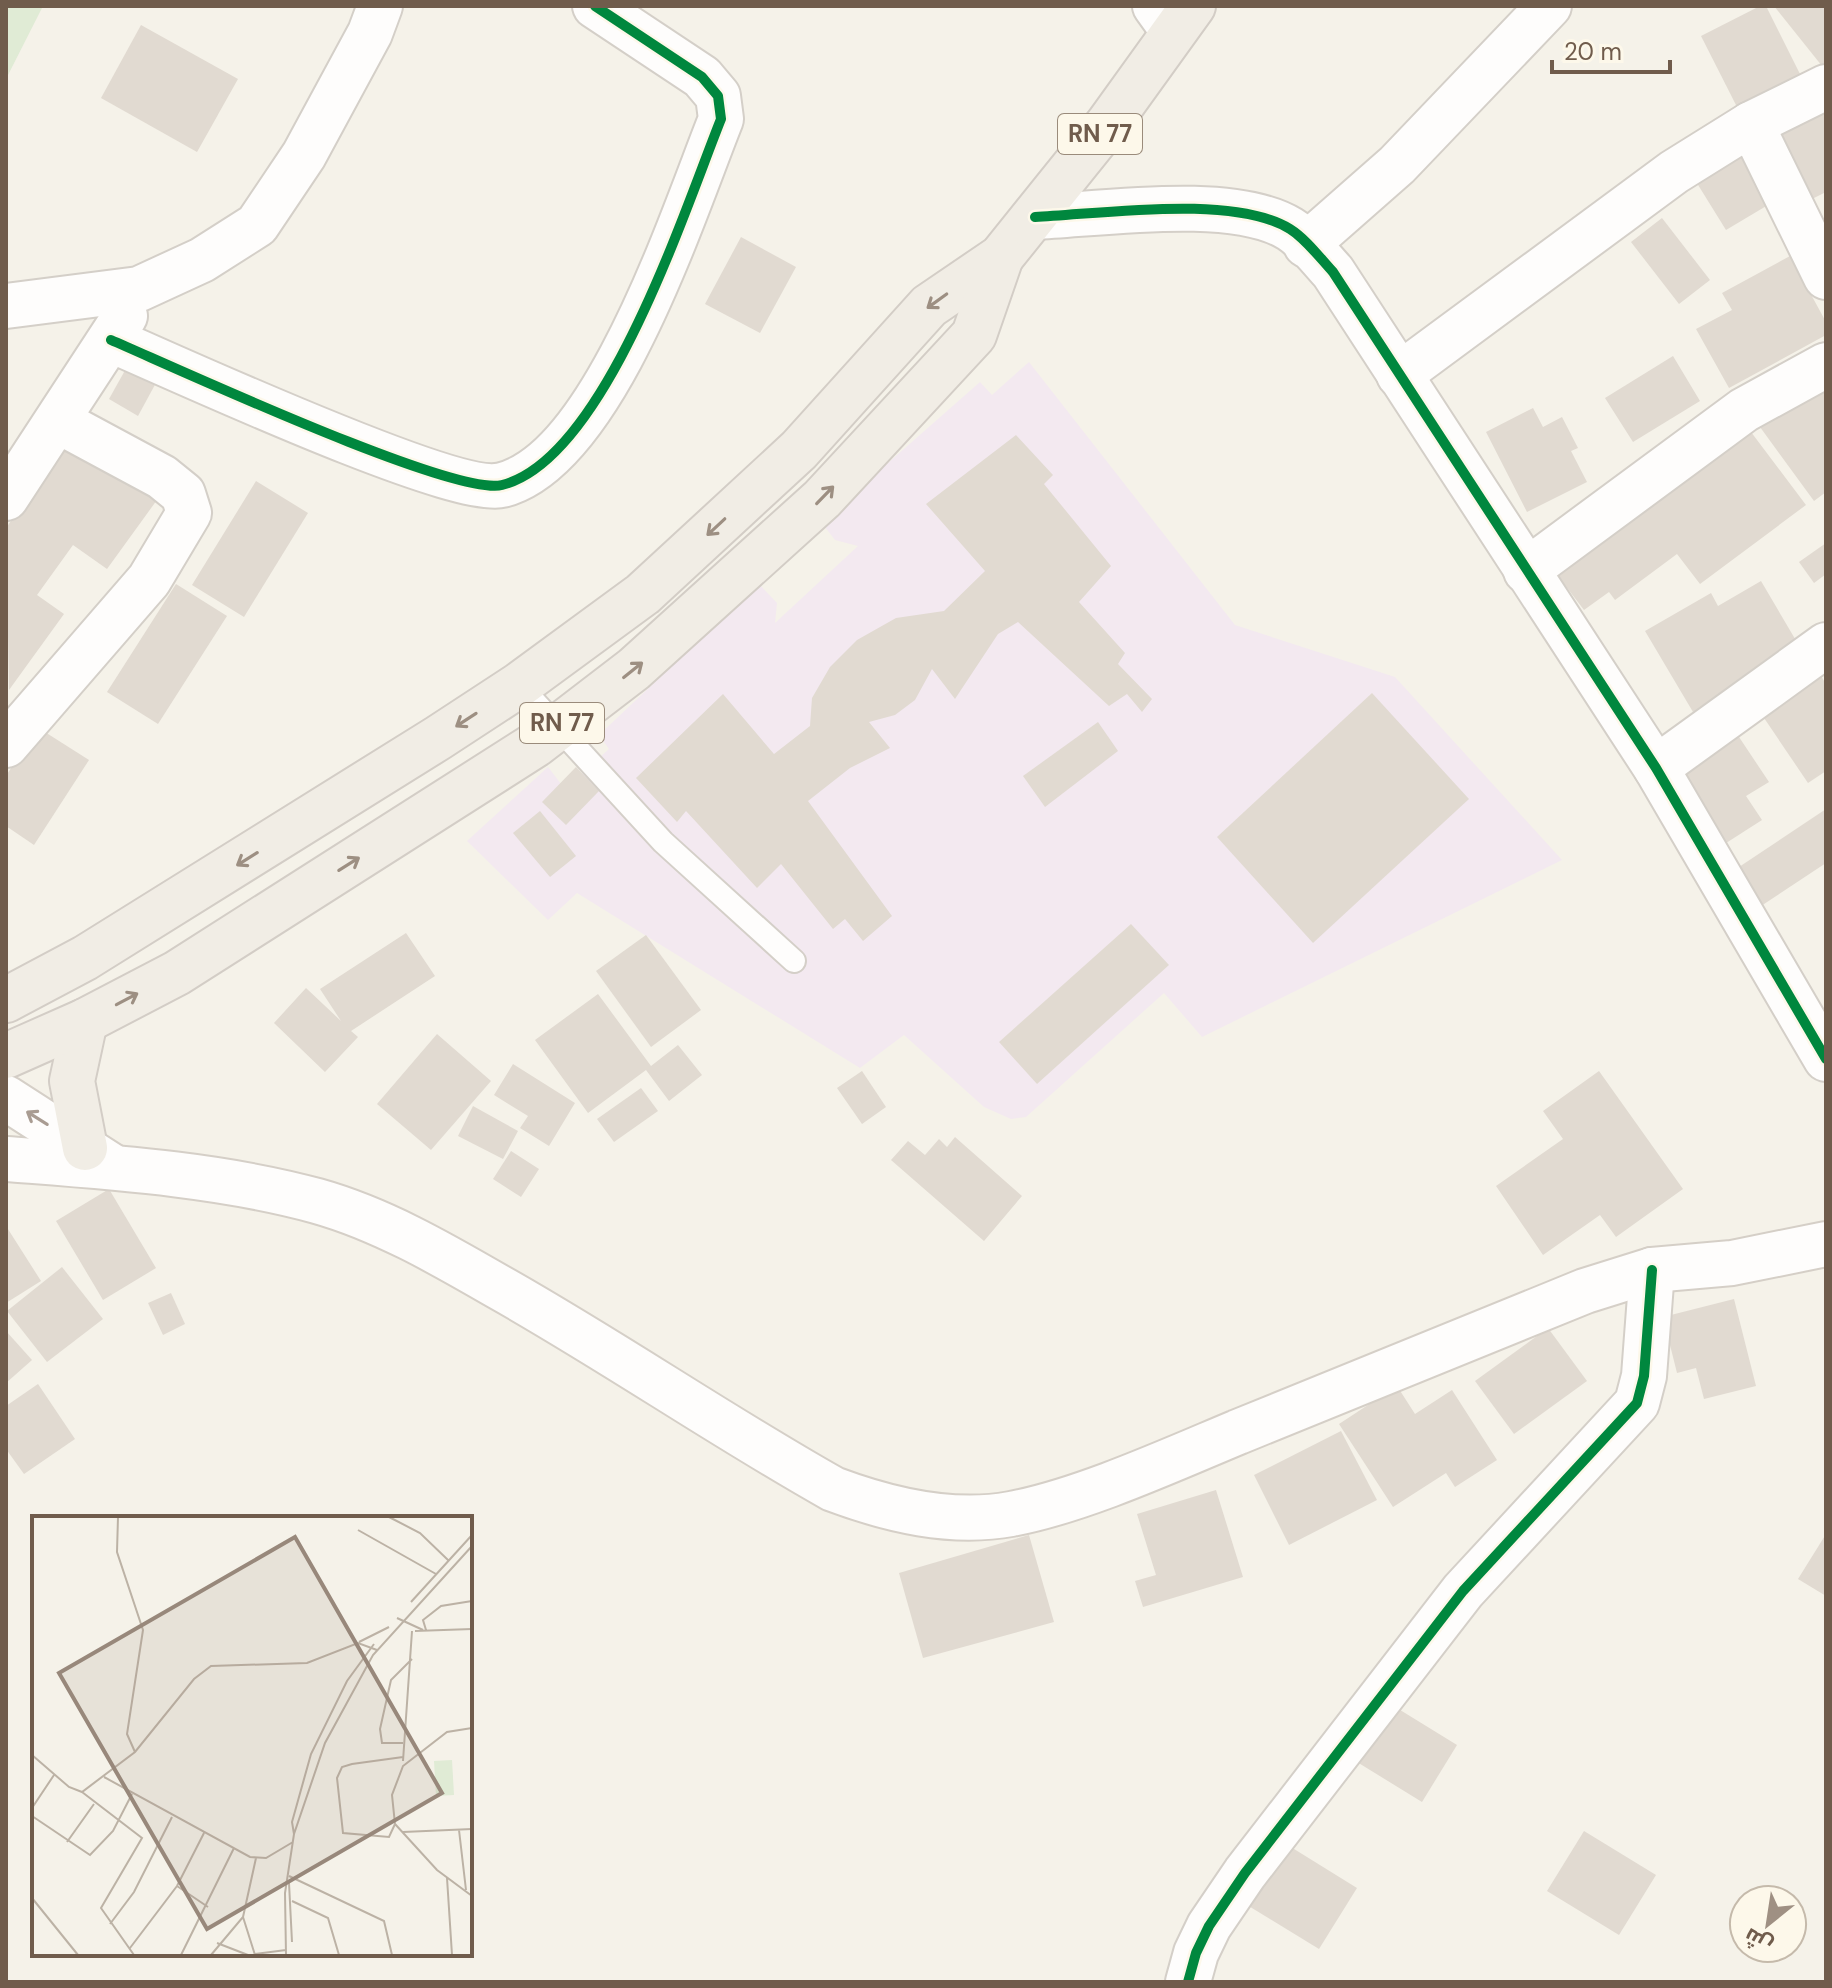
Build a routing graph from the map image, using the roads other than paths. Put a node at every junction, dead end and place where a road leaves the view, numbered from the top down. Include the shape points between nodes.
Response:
1 (380, 6) edge
2 (595, 6) edge
3 (1549, 6) edge
4 (1174, 14) edge
5 (1826, 87) edge
6 (1751, 124) junction
7 (1035, 217) junction
8 (1306, 245) junction
9 (1001, 257) junction
10 (1826, 277) edge
11 (139, 289) junction
12 (6, 306) edge
13 (111, 340) junction
14 (1826, 365) edge
15 (1399, 375) junction
16 (58, 421) junction
17 (6, 498) edge
18 (1526, 571) junction
19 (1826, 645) edge
20 (519, 685) junction
21 (557, 726) junction
22 (6, 745) edge
23 (1656, 768) junction
24 (794, 961) dead end
25 (6, 1000) edge
26 (85, 1021) junction
27 (1822, 1043) edge
28 (6, 1056) edge
29 (6, 1098) edge
30 (100, 1158) junction
31 (6, 1159) edge
32 (1826, 1244) edge
33 (1652, 1270) junction
34 (1188, 1982) edge

1 - 11 street via 304,155 257,225 202,260
2 - 13 street via 702,77 718,96 721,119 619,366 564,443 536,468 500,485 428,473
3 - 8 street via 1397,165
4 - 7 main road, RN 77 via 1108,124
5 - 6 street
6 - 10 street
6 - 15 street via 1674,172
7 - 8 street via 1206,209 1247,214 1290,229
7 - 9 main road, RN 77
8 - 15 street via 1333,272
9 -> 20 main road, RN 77 via 929,306 799,450 643,594
21 -> 9 main road, RN 77 via 634,669 822,499 974,335
11 - 12 street
11 - 13 street
13 - 16 street
14 - 18 street via 1744,410
15 - 18 street
16 - 17 street
16 - 22 street via 162,477 183,494 189,513 149,580
18 - 23 street
19 - 23 street
20 - 21 lane
20 -> 25 main road, RN 77 via 125,934
21 - 24 lane via 663,842
26 -> 21 main road, RN 77 via 177,973 523,753
23 - 27 street
26 - 28 main road, RN 77
26 - 30 main road via 72,1081
30 -> 29 street
30 - 31 street
30 - 33 street via 276,1192 353,1213 543,1312 833,1489 890,1508 968,1517 1011,1514 1168,1461 1585,1291
32 - 33 street via 1732,1263
33 - 34 street via 1637,1403 1463,1591 1404,1663 1209,1926

